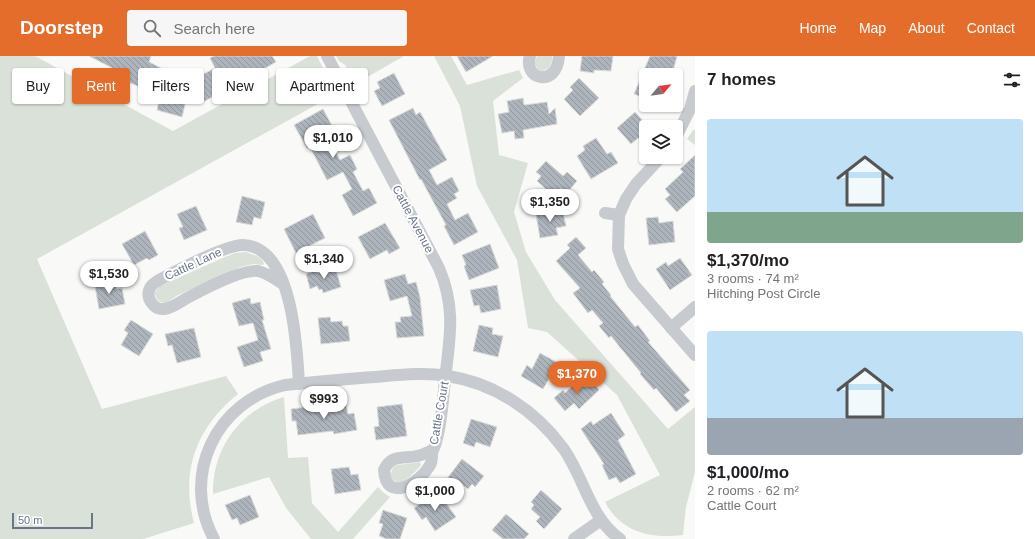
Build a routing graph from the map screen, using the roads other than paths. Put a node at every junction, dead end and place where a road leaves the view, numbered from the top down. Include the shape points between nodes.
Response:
1 (326, 56) edge
2 (530, 56) edge
3 (559, 56) edge
4 (695, 91) edge
5 (683, 123) edge
6 (655, 164) edge
7 (605, 213) dead end
8 (619, 215) junction
9 (283, 284) junction
10 (695, 307) edge
11 (671, 328) junction
12 (695, 355) edge
13 (446, 375) junction
14 (299, 384) junction
15 (433, 450) dead end
16 (601, 520) junction
17 (214, 539) edge
18 (574, 539) edge
19 (620, 539) edge

1 - 13 street, Cattle Avenue via 439,268 451,317
2 - 3 street via 528,61 532,72 543,77 556,70
4 - 5 street
6 - 8 street via 630,192
7 - 8 street
8 - 11 street via 618,249 627,275
9 - 9 street, Cattle Lane via 280,274 265,254 251,246 235,246 159,280 153,284 148,294 152,304 162,309 246,272 259,271
9 - 14 street, Cattle Lane via 294,321
10 - 11 street
11 - 12 street
13 - 14 street via 400,375
13 - 15 street, Cattle Court via 437,441
13 - 16 street via 481,384 503,395 545,426 564,448
14 - 17 street via 275,387 252,398 232,414 216,434 205,460 201,487 205,515
16 - 18 street
16 - 19 street

